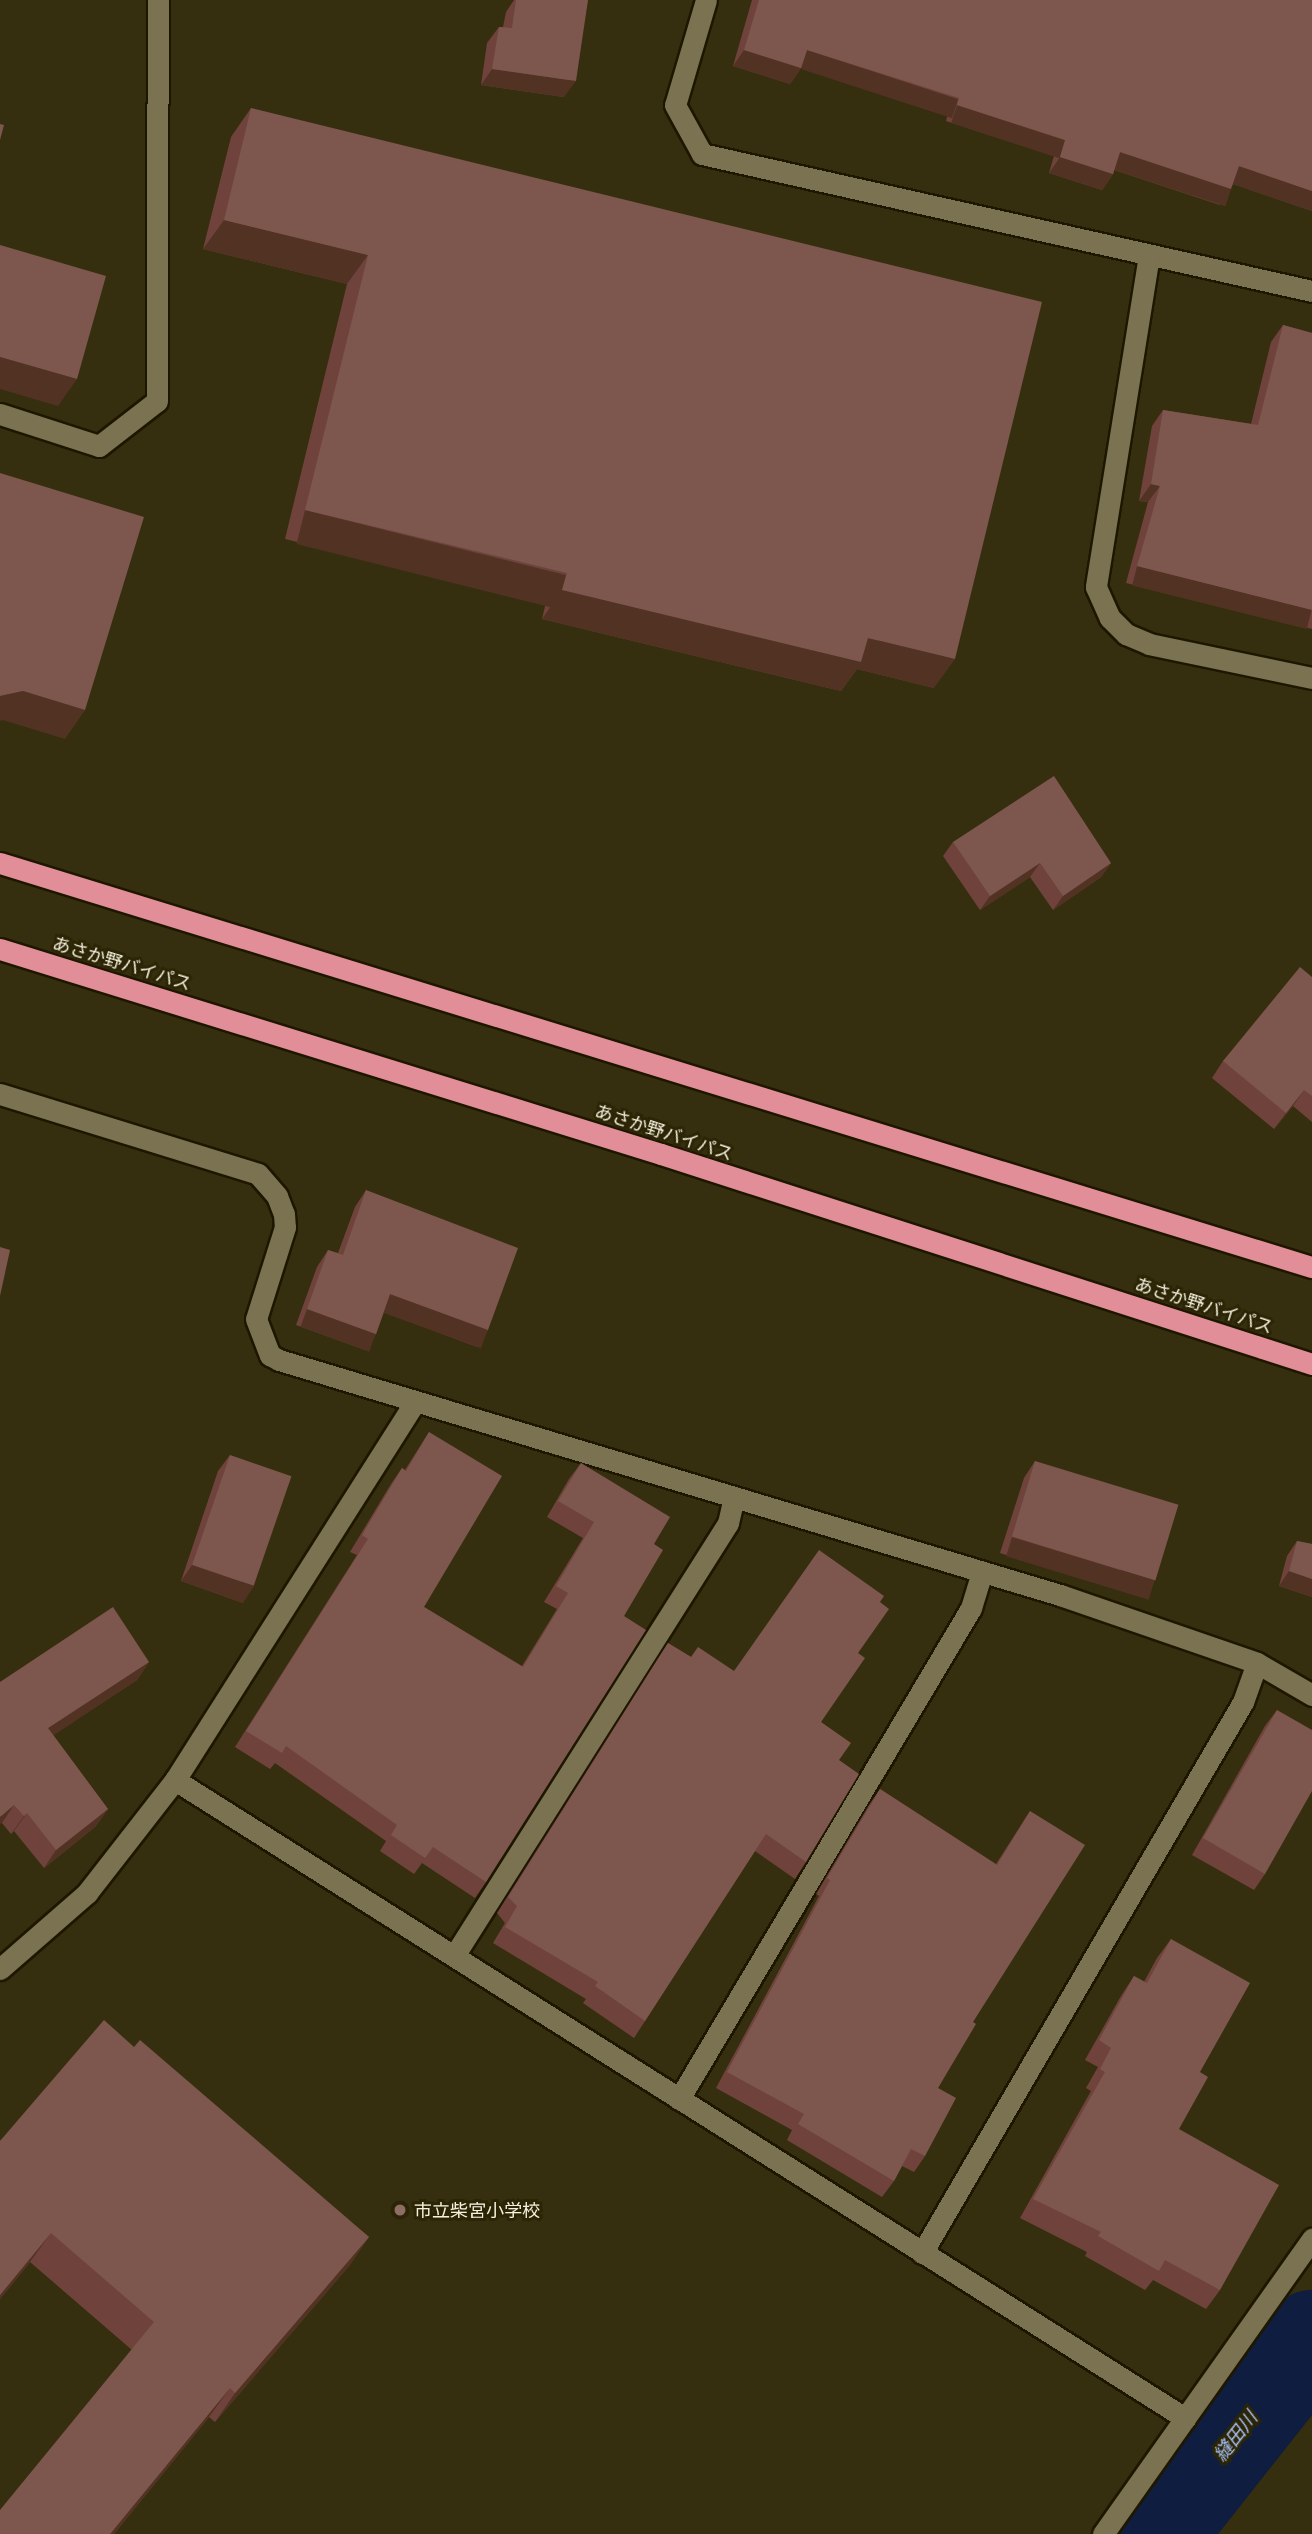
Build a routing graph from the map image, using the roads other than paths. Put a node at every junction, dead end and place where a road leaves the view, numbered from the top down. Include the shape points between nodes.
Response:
1 (158, 0) edge
2 (706, 0) edge
3 (1149, 256) junction
4 (1312, 291) edge
5 (0, 414) edge
6 (1312, 678) edge
7 (0, 863) edge
8 (0, 949) edge
9 (0, 1094) edge
10 (1312, 1267) edge
11 (1312, 1364) edge
12 (414, 1403) junction
13 (734, 1498) junction
14 (982, 1572) junction
15 (1257, 1663) junction
16 (1312, 1695) edge
17 (175, 1780) junction
18 (454, 1956) junction
19 (0, 1969) edge
20 (679, 2099) junction
21 (1312, 2239) edge
22 (922, 2253) junction
23 (1185, 2418) junction
24 (1103, 2534) edge

1 - 5 street via 157,401 99,446
2 - 3 street via 675,105 702,154
3 - 4 street
3 - 6 street via 1097,587 1110,618 1126,634 1149,644
7 - 10 highway
8 - 11 highway, あさか野バイパス via 661,1154
9 - 12 street via 258,1174 277,1196 285,1227 256,1319 270,1355
12 - 13 street
12 - 17 street
13 - 14 street
13 - 18 street via 728,1524
14 - 15 street
14 - 20 street via 971,1608
15 - 16 street
15 - 22 street via 1243,1702
17 - 18 street
17 - 19 street via 87,1893
18 - 20 street
20 - 22 street
21 - 23 street
22 - 23 street
23 - 24 street

